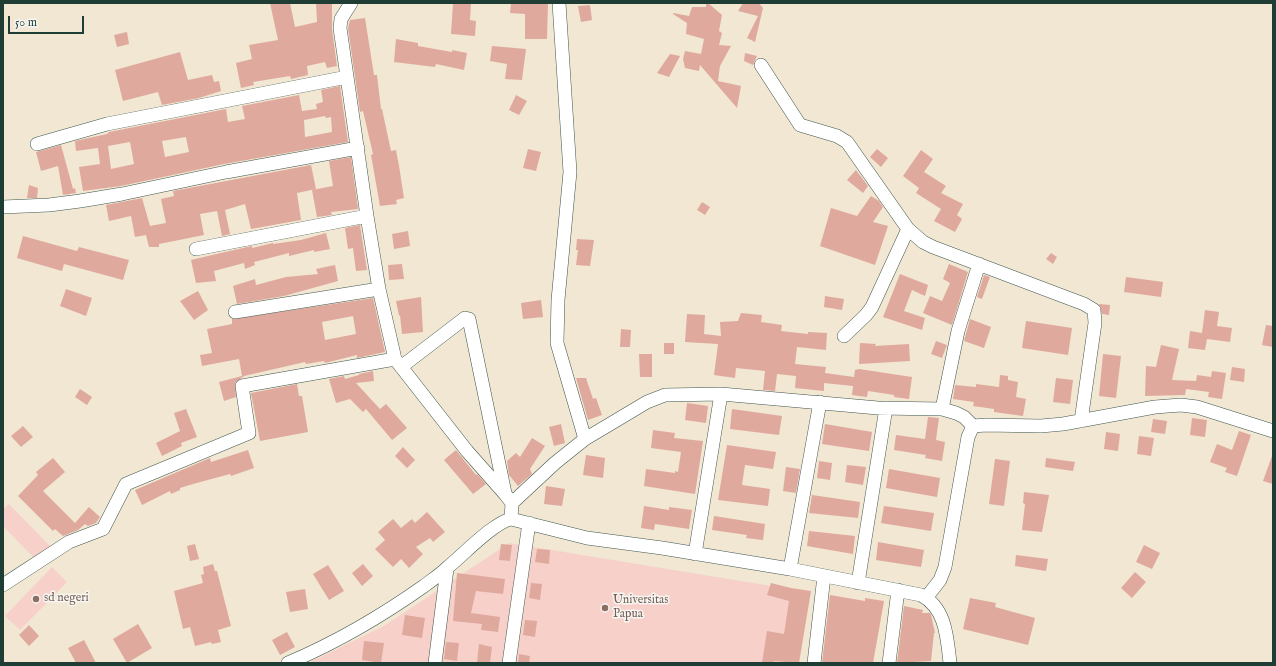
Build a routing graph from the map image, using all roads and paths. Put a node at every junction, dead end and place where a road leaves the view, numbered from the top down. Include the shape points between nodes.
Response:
1 (351, 3) edge
2 (559, 3) edge
3 (761, 65) dead end
4 (347, 77) junction
5 (37, 144) dead end
6 (358, 148) junction
7 (3, 207) edge
8 (367, 216) junction
9 (908, 229) junction
10 (196, 249) dead end
11 (978, 264) junction
12 (379, 289) junction
13 (235, 312) dead end
14 (844, 336) dead end
15 (398, 363) junction
16 (721, 394) junction
17 (820, 402) junction
18 (886, 408) junction
19 (942, 409) junction
20 (1081, 421) junction
21 (973, 426) junction
22 (1273, 431) edge
23 (585, 439) junction
24 (508, 499) junction
25 (511, 520) junction
26 (529, 523) junction
27 (695, 554) junction
28 (447, 569) junction
29 (790, 569) junction
30 (824, 576) junction
31 (858, 583) junction
32 (3, 585) edge
33 (898, 590) junction
34 (926, 598) junction
35 (288, 663) edge
36 (435, 663) edge
37 (509, 663) edge
38 (814, 663) edge
39 (890, 663) edge
40 (950, 663) edge

1 - 4 street via 340,23
2 - 23 street via 570,172 558,300 557,343
3 - 9 street via 800,124 837,136 847,142
4 - 5 street via 107,124
4 - 6 street
6 - 7 street via 80,201 43,206
6 - 8 street
8 - 10 street
8 - 12 street
9 - 11 street via 923,242
9 - 14 street via 872,307
11 - 19 street via 958,331
11 - 20 street via 1094,310 1095,323
12 - 13 street
12 - 15 street
15 - 24 street
15 - 24 street via 465,318 468,319
15 - 32 street via 242,386 249,433 126,484 103,529 69,542
16 - 17 street
16 - 23 street via 665,395 647,402
16 - 27 street
17 - 18 street
17 - 29 street
18 - 19 street
18 - 31 street
19 - 21 street via 956,412
20 - 21 street via 1041,426
20 - 22 street via 1155,407 1181,405 1197,407
21 - 34 street via 968,437 945,567 940,580
23 - 24 street
24 - 25 street
25 - 26 street
25 - 28 street via 495,527
26 - 27 street via 587,538
26 - 37 street
27 - 29 street
28 - 35 street via 423,587 322,648
28 - 36 street
29 - 30 street
30 - 31 street
30 - 38 street
31 - 33 street
33 - 34 street
33 - 39 street
34 - 40 street via 935,604 940,614 947,636

